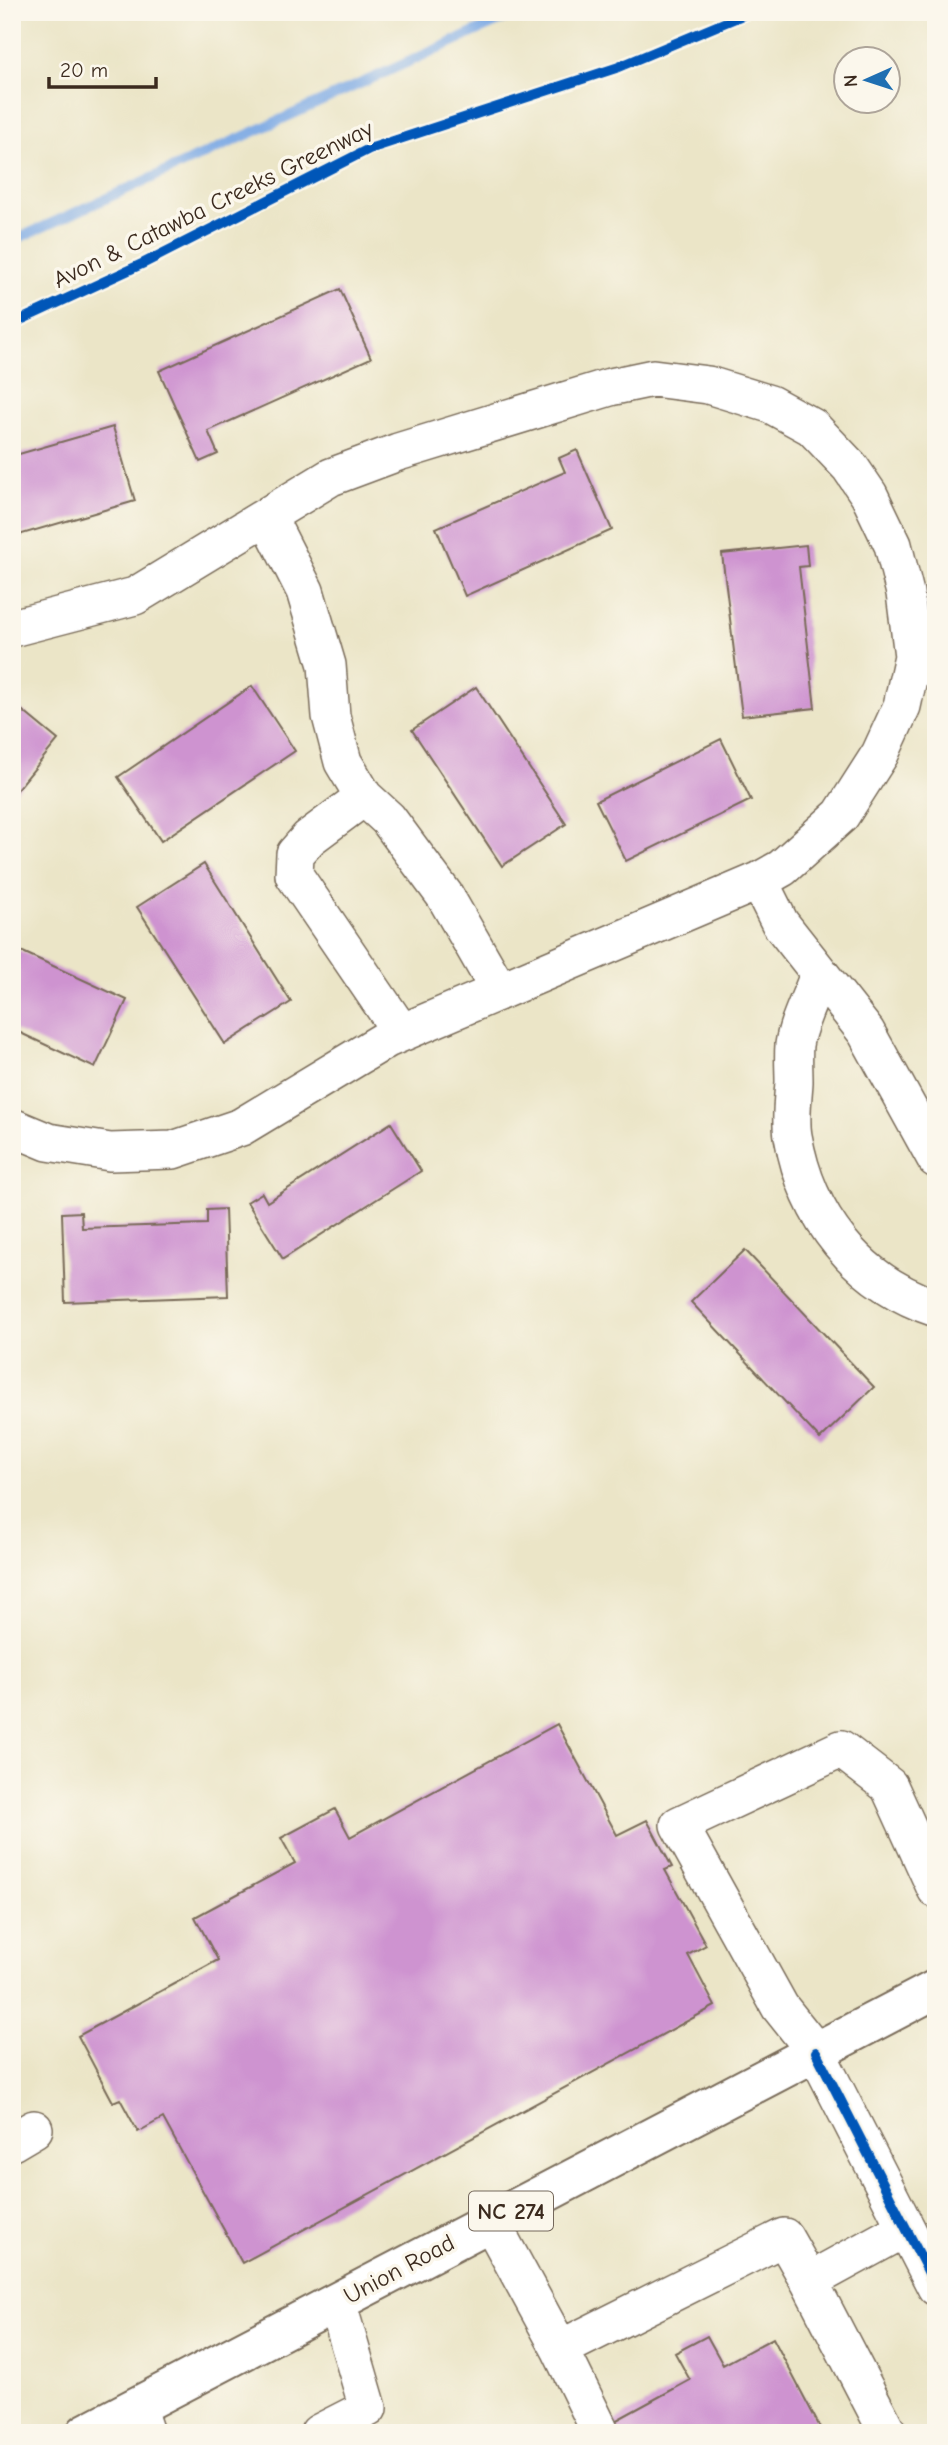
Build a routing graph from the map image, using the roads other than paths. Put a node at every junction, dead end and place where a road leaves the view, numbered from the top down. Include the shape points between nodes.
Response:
1 (267, 516) junction
2 (12, 628) edge
3 (364, 797) junction
4 (759, 881) junction
5 (819, 974) junction
6 (499, 990) junction
7 (401, 1032) junction
8 (12, 1127) edge
9 (936, 1159) edge
10 (936, 1308) edge
11 (936, 1889) edge
12 (936, 1989) edge
13 (816, 2052) junction
14 (491, 2222) junction
15 (906, 2228) junction
16 (809, 2281) junction
17 (936, 2287) edge
18 (337, 2302) junction
19 (560, 2349) junction
20 (140, 2420) edge
21 (372, 2421) edge
22 (86, 2433) edge
23 (319, 2433) edge
24 (601, 2433) edge
25 (888, 2433) edge

1 - 2 street via 135,596
1 - 3 street via 305,592 327,665 331,716 343,762
1 - 4 street via 331,477 398,452 653,378 708,386 770,404 812,427 850,467 893,545 913,656 902,706 880,754 841,815 782,868
3 - 6 street via 388,819 445,896
3 - 7 street via 309,838 295,854 295,875
4 - 5 street via 780,923
4 - 6 street
5 - 9 street via 866,1032
5 - 10 street via 794,1043 793,1133 801,1172 822,1220 851,1255 884,1284
6 - 7 street
7 - 8 street via 241,1128 173,1150 110,1152 48,1142
11 - 13 street via 889,1786 842,1749 679,1825 780,2007
12 - 13 main road, Union Road / NC 274
13 - 14 main road, Union Road / NC 274
13 - 15 street
14 - 18 main road, Union Road / NC 274
14 - 19 street
15 - 16 street
15 - 17 street
16 - 19 street via 785,2237
16 - 25 street
18 - 20 main road, Union Road / NC 274
18 - 21 street
19 - 24 street
20 - 22 main road, Union Road / NC 274
21 - 23 street

